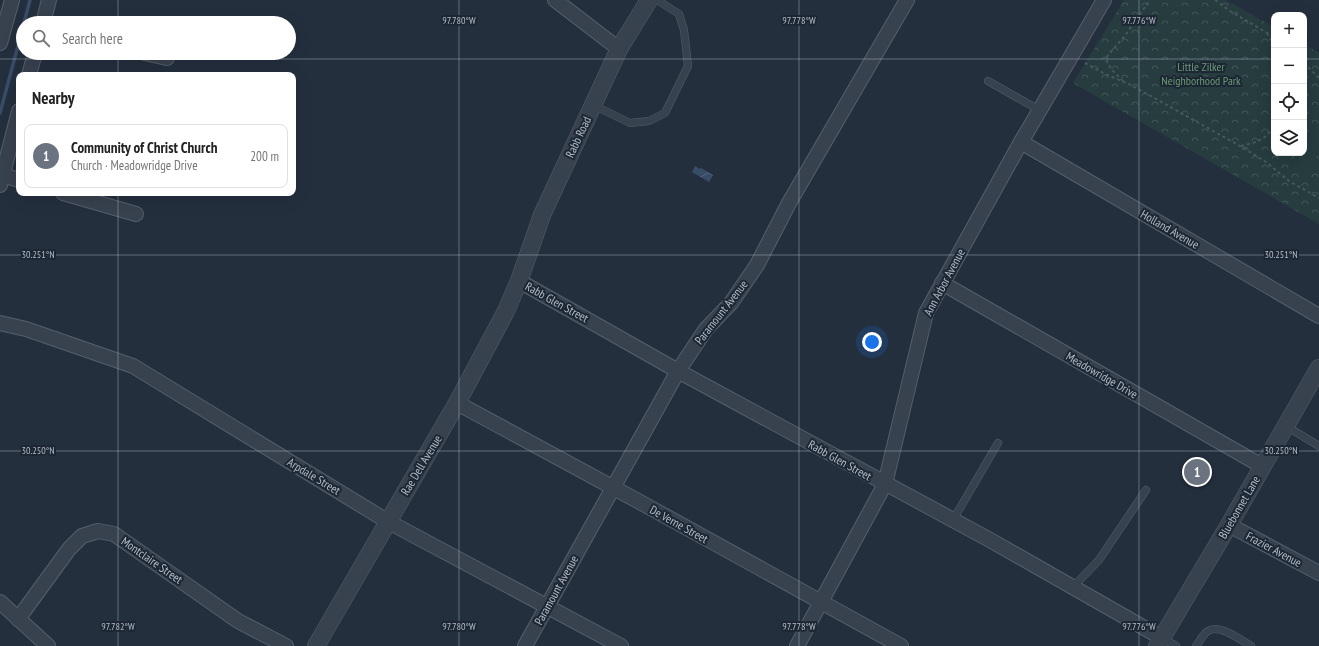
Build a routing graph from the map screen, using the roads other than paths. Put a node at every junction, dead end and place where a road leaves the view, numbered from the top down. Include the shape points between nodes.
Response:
1 (12, 0) edge
2 (49, 0) edge
3 (555, 0) edge
4 (649, 0) edge
5 (657, 0) edge
6 (907, 0) edge
7 (1104, 0) edge
8 (4, 13) edge
9 (45, 16) edge
10 (0, 43) edge
11 (619, 49) junction
12 (33, 60) edge
13 (30, 72) edge
14 (988, 81) dead end
15 (593, 105) junction
16 (1039, 110) junction
17 (16, 122) edge
18 (1021, 142) junction
19 (1, 180) edge
20 (16, 180) edge
21 (73, 196) edge
22 (136, 214) dead end
23 (519, 281) junction
24 (942, 283) junction
25 (1319, 316) edge
26 (0, 323) edge
27 (1319, 368) edge
28 (678, 371) junction
29 (457, 403) junction
30 (1286, 426) junction
31 (998, 443) dead end
32 (1319, 446) edge
33 (1262, 466) junction
34 (885, 484) junction
35 (612, 488) junction
36 (1146, 490) dead end
37 (953, 520) junction
38 (388, 521) junction
39 (1229, 525) junction
40 (1319, 573) edge
41 (1073, 587) junction
42 (0, 602) edge
43 (821, 602) junction
44 (547, 606) junction
45 (18, 618) junction
46 (1165, 643) edge
47 (48, 646) edge
48 (286, 646) edge
49 (316, 646) edge
50 (525, 646) edge
51 (621, 646) edge
52 (797, 646) edge
53 (901, 646) edge
54 (1196, 646) edge
55 (1251, 646) edge

1 - 8 street
2 - 9 street
3 - 11 street
4 - 11 street, Rabb Road
5 - 15 lane via 679,14 684,30 688,66 665,113 649,121 630,123
6 - 28 street, Paramount Avenue via 789,203 757,265 731,303 706,329
7 - 16 street, Ann Arbor Avenue
8 - 10 street
11 - 15 street, Rabb Road
12 - 13 street
14 - 16 lane
15 - 23 street, Rabb Road via 542,215
16 - 18 street, Ann Arbor Avenue
17 - 19 street
18 - 24 street, Ann Arbor Avenue
18 - 25 street, Holland Avenue
19 - 20 street
21 - 22 street
23 - 28 street, Rabb Glen Street
23 - 29 street, Rae Dell Avenue via 506,311
24 - 33 street, Meadowridge Drive
24 - 34 street, Ann Arbor Avenue via 926,313
26 - 38 street, Arpdale Street via 26,329 133,366
27 - 30 street, Bluebonnet Lane
28 - 34 street, Rabb Glen Street
28 - 35 street, Paramount Avenue
29 - 35 street, De Verne Street
29 - 38 street, Rae Dell Avenue
30 - 32 lane
30 - 33 street, Bluebonnet Lane
31 - 37 lane
33 - 39 street, Bluebonnet Lane
34 - 37 street, Rabb Glen Street
34 - 43 street, Ann Arbor Avenue
35 - 43 street, De Verne Street
35 - 44 street, Paramount Avenue
36 - 41 lane via 1099,560
37 - 41 street, Rabb Glen Street
38 - 44 street, Arpdale Street
38 - 49 street, Rae Dell Avenue
39 - 40 street, Frazier Avenue
39 - 46 street, Bluebonnet Lane
41 - 46 street, Rabb Glen Street
42 - 45 street
43 - 52 street, Ann Arbor Avenue
43 - 53 street, De Verne Street
44 - 50 street, Paramount Avenue
44 - 51 street, Arpdale Street
45 - 47 street
45 - 48 street, Montclaire Street via 69,549 82,536 98,531 114,534 238,621
54 - 55 lane via 1207,631 1214,629 1224,631

